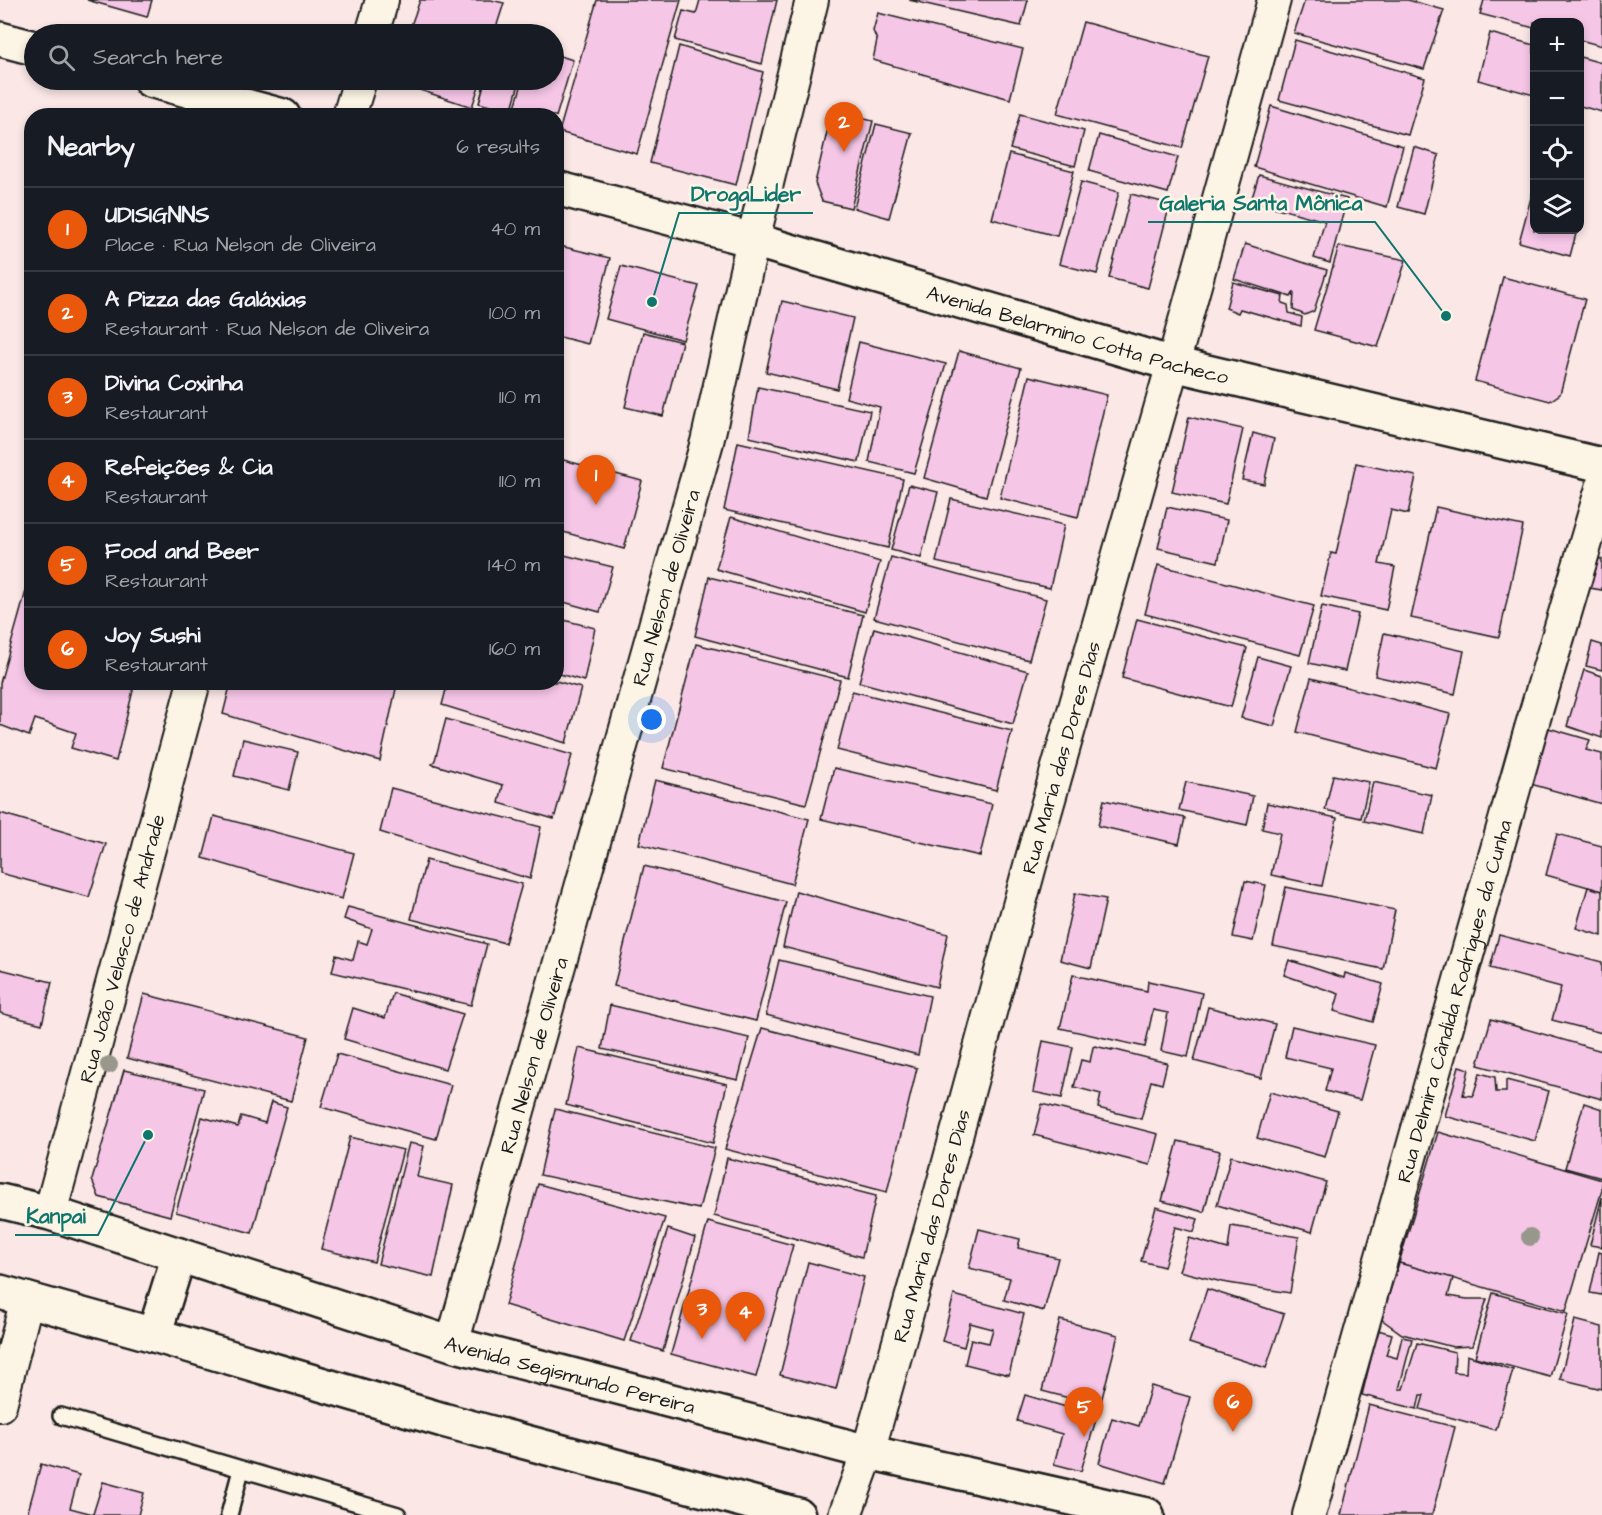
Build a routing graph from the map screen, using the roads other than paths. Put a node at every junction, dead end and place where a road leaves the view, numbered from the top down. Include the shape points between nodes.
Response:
1 (382, 0) edge
2 (812, 0) edge
3 (1274, 0) edge
4 (375, 24) edge
5 (0, 39) edge
6 (24, 45) edge
7 (187, 90) edge
8 (357, 90) edge
9 (253, 108) edge
10 (352, 108) edge
11 (564, 190) edge
12 (753, 240) junction
13 (1173, 364) junction
14 (1602, 465) edge
15 (1602, 488) edge
16 (192, 690) edge
17 (0, 1201) edge
18 (50, 1213) junction
19 (179, 1255) junction
20 (14, 1296) edge
21 (154, 1335) junction
22 (452, 1344) junction
23 (0, 1405) edge
24 (61, 1416) dead end
25 (868, 1452) junction
26 (241, 1470) junction
27 (229, 1515) edge
28 (398, 1515) edge
29 (798, 1515) edge
30 (845, 1515) edge
31 (1147, 1515) edge
32 (1309, 1515) edge

1 - 4 street
2 - 12 street, Rua Nelson de Oliveira
3 - 13 street, Rua Maria das Dores Dias
5 - 6 main road
7 - 9 main road
8 - 10 street
11 - 12 main road, Avenida Belarmino Cotta Pacheco
12 - 13 main road, Avenida Belarmino Cotta Pacheco
12 - 22 street, Rua Nelson de Oliveira via 707,442
13 - 14 main road, Avenida Belarmino Cotta Pacheco
13 - 25 street, Rua Maria das Dores Dias
15 - 32 street, Rua Delmira Cândida Rodrigues da Cunha
16 - 18 street, Rua João Velasco de Andrade
17 - 18 main road, Avenida Segismundo Pereira
18 - 19 main road, Avenida Segismundo Pereira
19 - 21 main road
19 - 22 main road, Avenida Segismundo Pereira
20 - 21 main road
20 - 23 street
21 - 29 main road via 443,1420
22 - 25 main road, Avenida Segismundo Pereira
24 - 26 lane
25 - 30 street, Rua Maria das Dores Dias
25 - 31 main road, Avenida Segismundo Pereira
26 - 27 lane
26 - 28 lane

